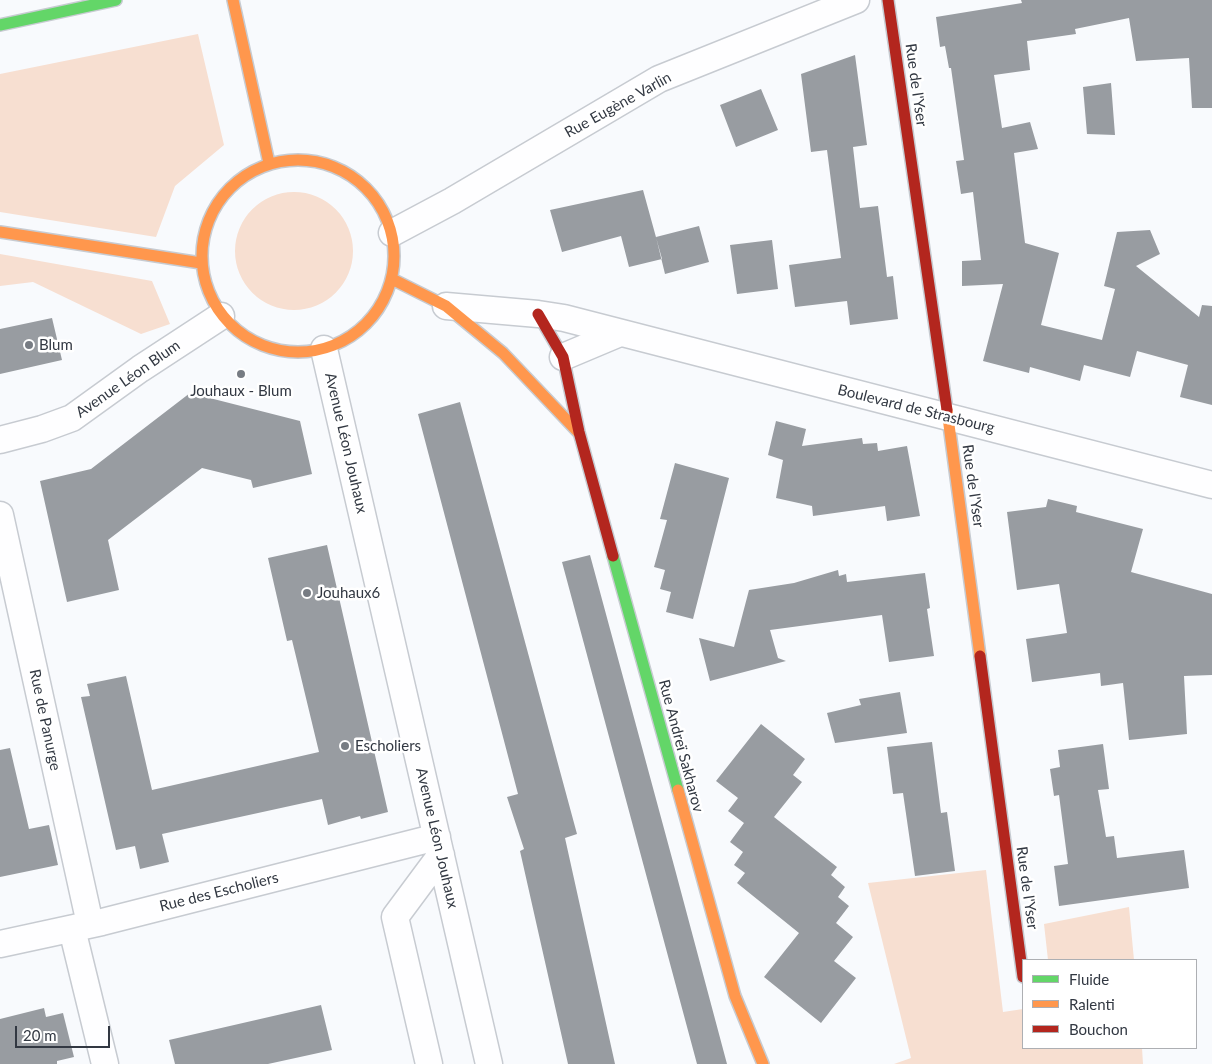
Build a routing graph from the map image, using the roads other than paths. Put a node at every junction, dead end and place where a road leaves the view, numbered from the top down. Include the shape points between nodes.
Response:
1 (116, 0) edge
2 (233, 0) edge
3 (856, 0) edge
4 (888, 0) edge
5 (0, 25) edge
6 (269, 163) junction
7 (0, 232) edge
8 (392, 233) junction
9 (201, 263) junction
10 (392, 279) junction
11 (446, 306) junction
12 (538, 314) junction
13 (221, 316) junction
14 (620, 333) junction
15 (324, 349) junction
16 (563, 357) junction
17 (949, 418) junction
18 (579, 432) junction
19 (0, 440) edge
20 (1212, 485) edge
21 (0, 516) edge
22 (439, 846) junction
23 (81, 926) junction
24 (0, 944) edge
25 (1022, 969) edge
26 (105, 1064) edge
27 (429, 1064) edge
28 (489, 1064) edge
29 (763, 1064) edge

1 - 5 main road
2 - 6 main road
3 - 8 street, Rue Eugène Varlin via 659,79
4 - 17 main road, Rue de l'Yser
6 - 8 main road via 300,159 331,165 358,180 380,204
6 - 9 main road via 240,178 217,201 204,230
7 - 9 main road
8 - 10 main road via 395,256
9 - 13 main road via 207,291
10 - 11 main road, Rue Andreï Sakharov
10 - 15 main road via 381,306 364,328 340,344
11 - 12 street, Boulevard de Strasbourg
11 - 18 main road, Rue Andreï Sakharov via 503,353
12 - 14 street, Boulevard de Strasbourg
12 - 16 main road, Rue Andreï Sakharov
13 - 15 main road via 239,334 262,346 287,353
13 - 19 street, Avenue Léon Blum via 72,418
14 - 16 street
14 - 17 street, Boulevard de Strasbourg
15 - 22 street, Avenue Léon Jouhaux
16 - 18 main road, Rue Andreï Sakharov
17 - 20 street, Boulevard de Strasbourg
17 - 25 main road, Rue de l'Yser
18 - 29 main road, Rue Andreï Sakharov via 735,996
21 - 23 street, Rue de Panurge
22 - 23 street, Rue des Escholiers
22 - 27 street via 394,917
22 - 28 street, Avenue Léon Jouhaux
23 - 24 street, Rue des Escholiers
23 - 26 street, Rue de Panurge

